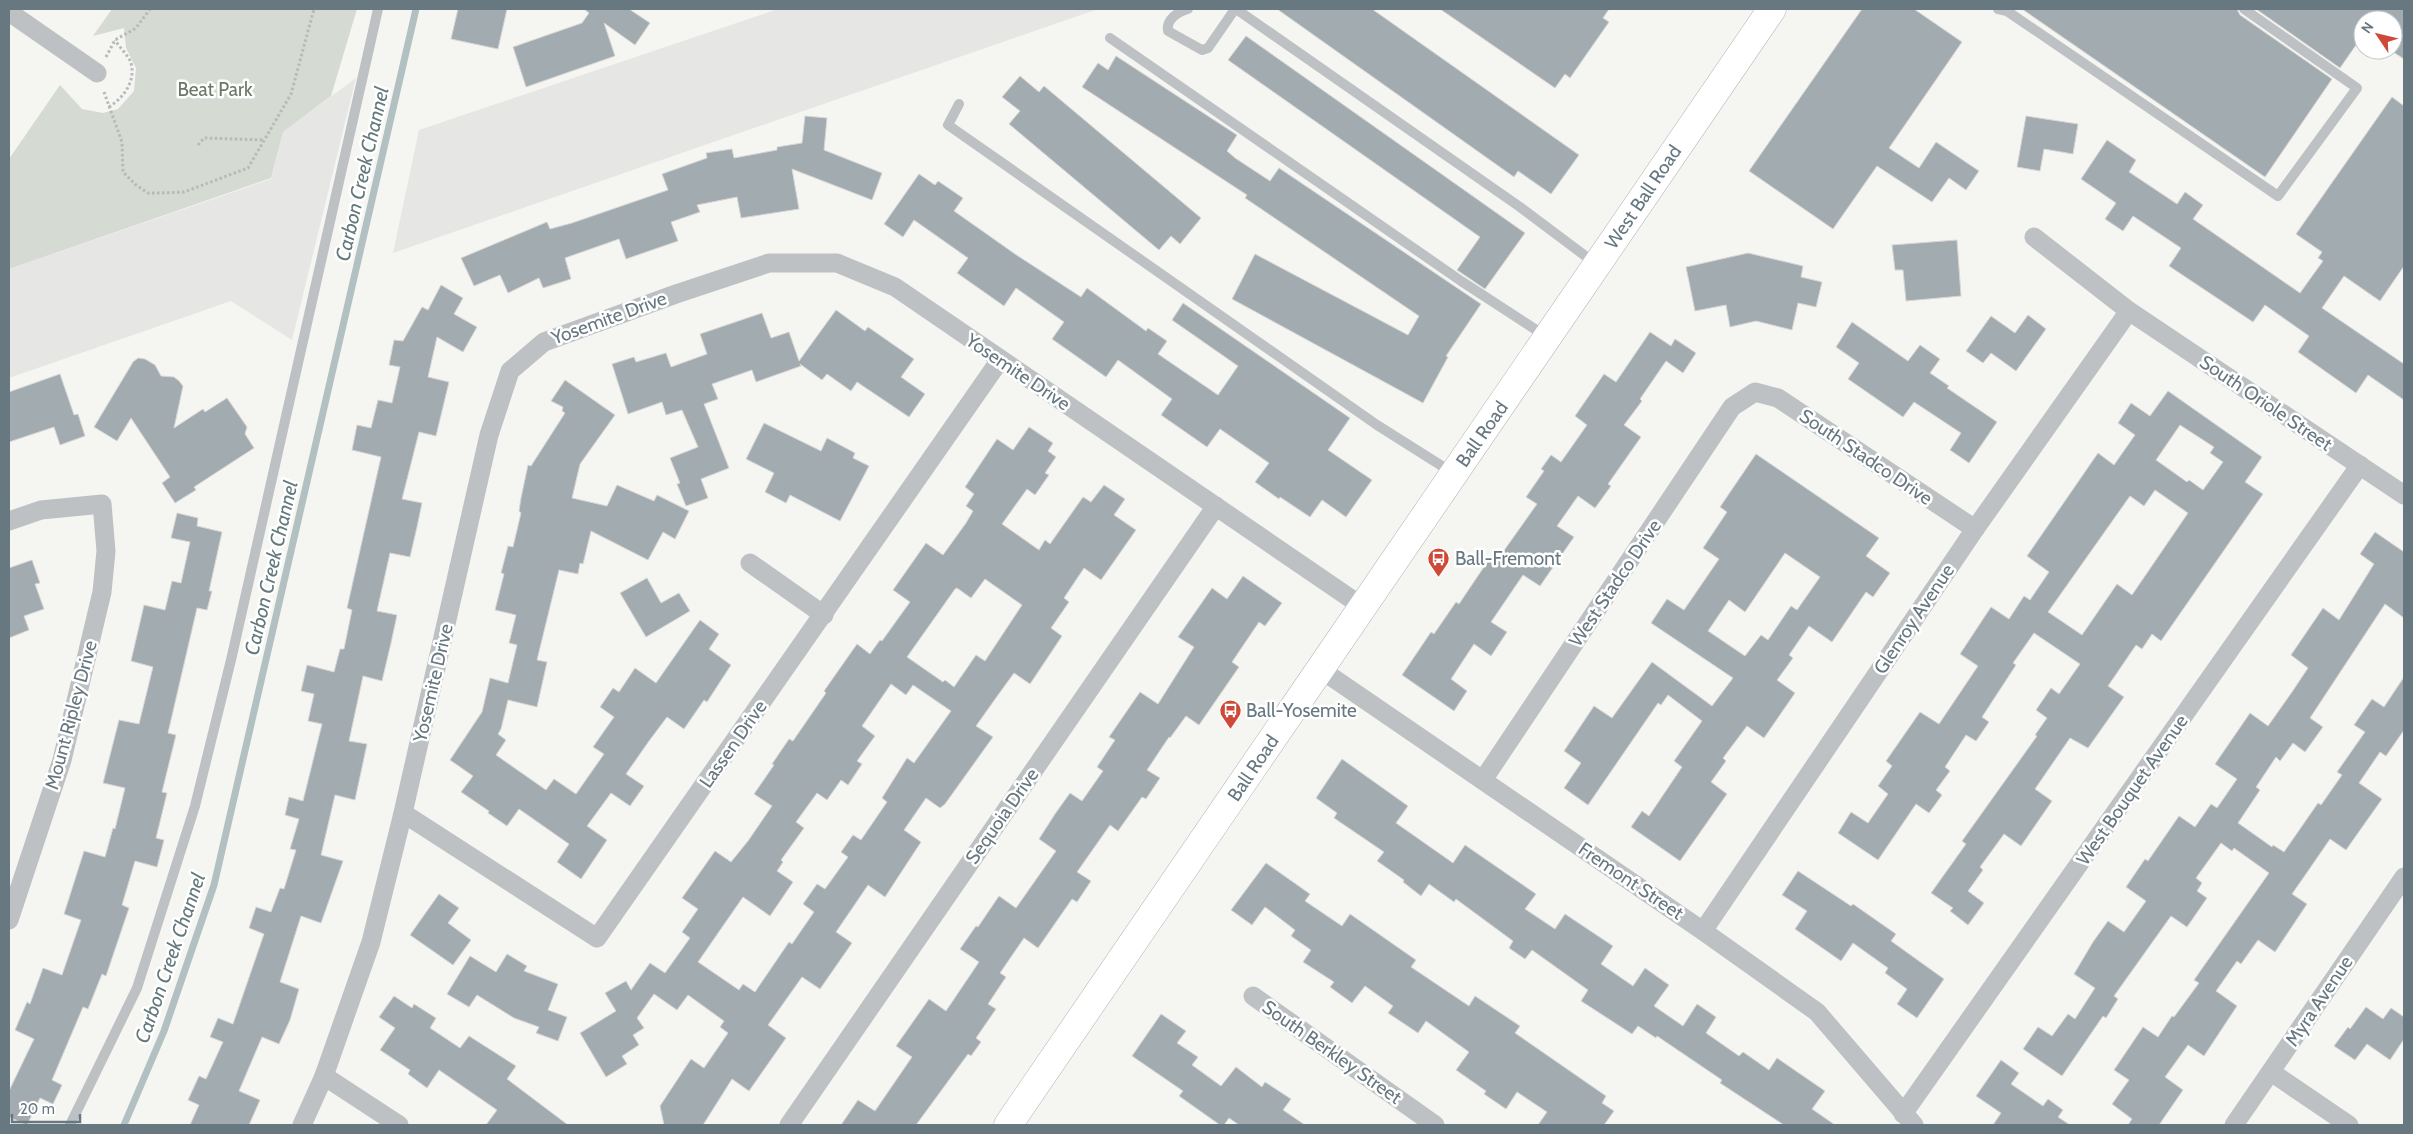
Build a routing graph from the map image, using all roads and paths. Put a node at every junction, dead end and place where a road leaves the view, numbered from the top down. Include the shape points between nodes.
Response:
1 (150, 9) edge
2 (314, 9) edge
3 (378, 9) edge
4 (1188, 9) edge
5 (1236, 9) edge
6 (1772, 9) edge
7 (1998, 9) edge
8 (2244, 9) edge
9 (9, 12) edge
10 (1110, 38) dead end
11 (115, 40) junction
12 (97, 73) junction
13 (959, 104) dead end
14 (110, 107) junction
15 (264, 140) junction
16 (198, 145) dead end
17 (2034, 237) dead end
18 (1597, 265) junction
19 (2129, 311) junction
20 (1548, 338) junction
21 (1000, 360) junction
22 (1514, 386) joint
23 (1755, 392) joint
24 (2360, 465) junction
25 (1454, 474) junction
26 (2404, 494) edge
27 (1216, 506) junction
28 (9, 521) edge
29 (1975, 529) junction
30 (750, 563) dead end
31 (1363, 607) junction
32 (824, 615) junction
33 (1320, 669) junction
34 (1483, 780) junction
35 (403, 813) junction
36 (2404, 877) edge
37 (9, 920) edge
38 (1703, 931) junction
39 (1253, 996) dead end
40 (2271, 1072) junction
41 (324, 1076) junction
42 (1909, 1120) edge
43 (70, 1125) edge
44 (302, 1125) edge
45 (399, 1125) edge
46 (789, 1125) edge
47 (1008, 1125) edge
48 (1435, 1125) edge
49 (2234, 1125) edge
50 (2349, 1125) edge

1 - 11 path via 136,28
2 - 15 path via 291,94
3 - 43 lane via 234,650 195,806 137,988
4 - 5 lane via 1170,20 1168,31 1202,50 1208,48
5 - 18 lane via 1520,207
6 - 18 main road, West Ball Road
7 - 8 lane via 2007,11 2278,196 2357,88
9 - 12 street
10 - 20 lane
11 - 12 path
11 - 14 path via 131,63 131,82 120,100
12 - 14 path
13 - 25 lane via 948,125 1377,425
14 - 15 path via 122,142 123,172 148,193 184,192 248,168
15 - 16 path via 204,138
17 - 19 street, South Oriole Street
18 - 20 main road, West Ball Road
19 - 24 street, South Oriole Street
19 - 29 street, Glenroy Avenue
20 - 22 main road, West Ball Road
21 - 27 street, Yosemite Drive
21 - 32 street, Lassen Drive
21 - 35 street, Yosemite Drive via 895,287 837,263 769,263 544,342 510,371 489,435
22 - 25 main road, Ball Road
23 - 29 street, South Stadco Drive via 1778,398
23 - 34 street, West Stadco Drive via 1732,407
24 - 26 street, South Oriole Street
24 - 42 street, West Bouquet Avenue
25 - 31 main road, Ball Road
27 - 31 street, Yosemite Drive
27 - 46 street, Sequoia Drive
28 - 37 street, Mount Ripley Drive via 41,510 102,504 106,552 102,592 62,760
29 - 38 street, Glenroy Avenue
30 - 32 street
31 - 33 main road, Ball Road
32 - 35 street, Lassen Drive via 597,938
33 - 34 street, Fremont Street
33 - 47 main road, Ball Road
34 - 38 street, Fremont Street
35 - 41 street, Yosemite Drive via 370,942
36 - 40 street, Myra Avenue
38 - 42 street, Fremont Street via 1817,1012
39 - 48 street, South Berkley Street
40 - 49 street, Myra Avenue
40 - 50 street
41 - 44 street, Yosemite Drive
41 - 45 street

